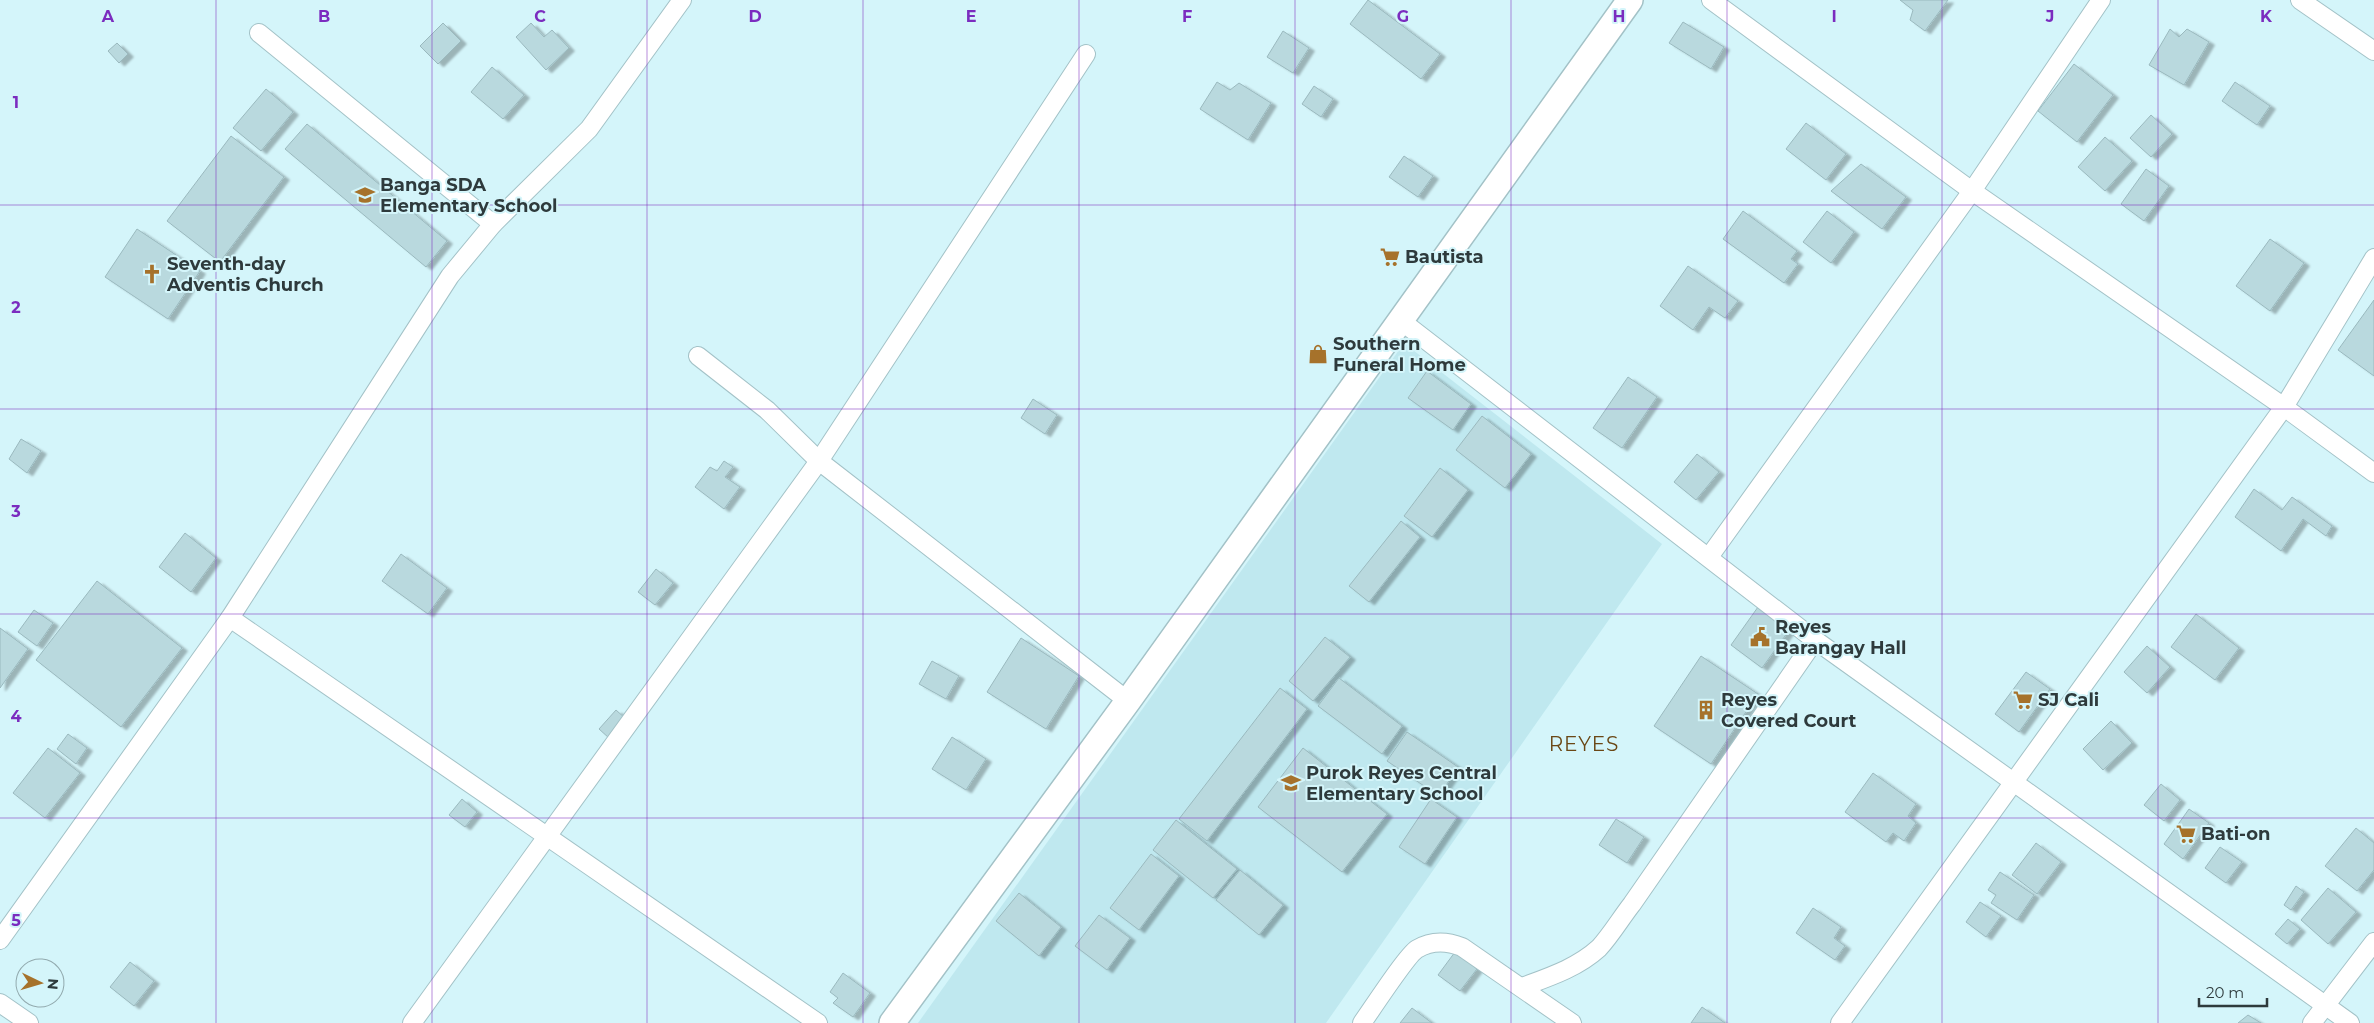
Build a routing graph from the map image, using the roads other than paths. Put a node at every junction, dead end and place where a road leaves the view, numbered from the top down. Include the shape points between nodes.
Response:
1 (682, 0) edge
2 (1630, 0) edge
3 (1711, 0) edge
4 (2101, 0) edge
5 (2300, 0) edge
6 (259, 33) dead end
7 (2374, 51) edge
8 (1086, 54) dead end
9 (1972, 191) junction
10 (493, 224) junction
11 (2374, 258) edge
12 (1400, 320) junction
13 (698, 356) dead end
14 (2284, 407) junction
15 (819, 462) junction
16 (2374, 473) edge
17 (1709, 557) junction
18 (230, 618) junction
19 (1815, 640) junction
20 (1128, 701) junction
21 (2014, 784) junction
22 (548, 837) junction
23 (0, 940) edge
24 (2374, 942) edge
25 (1522, 987) junction
26 (0, 1003) edge
27 (2325, 1005) junction
28 (29, 1023) edge
29 (412, 1023) edge
30 (818, 1023) edge
31 (892, 1023) edge
32 (1362, 1023) edge
33 (1572, 1023) edge
34 (1840, 1023) edge
35 (2312, 1023) edge
36 (2350, 1023) edge

1 - 10 street via 589,129
2 - 12 main road
3 - 9 street
4 - 9 street
5 - 7 street
6 - 10 street
8 - 15 street
9 - 14 street
9 - 17 street
10 - 18 street via 450,276
11 - 14 street
12 - 17 street
12 - 20 main road
13 - 15 street via 767,410
14 - 16 street
14 - 21 street
15 - 20 street
15 - 22 street
17 - 19 street
18 - 22 street
18 - 23 street
19 - 21 street
19 - 25 street via 1600,946 1565,970
20 - 31 main road
21 - 27 street
21 - 34 street
22 - 29 street
22 - 30 street
24 - 27 street
25 - 32 street via 1462,947 1447,942 1430,943 1416,949
25 - 33 street
26 - 28 street
27 - 35 street
27 - 36 street

